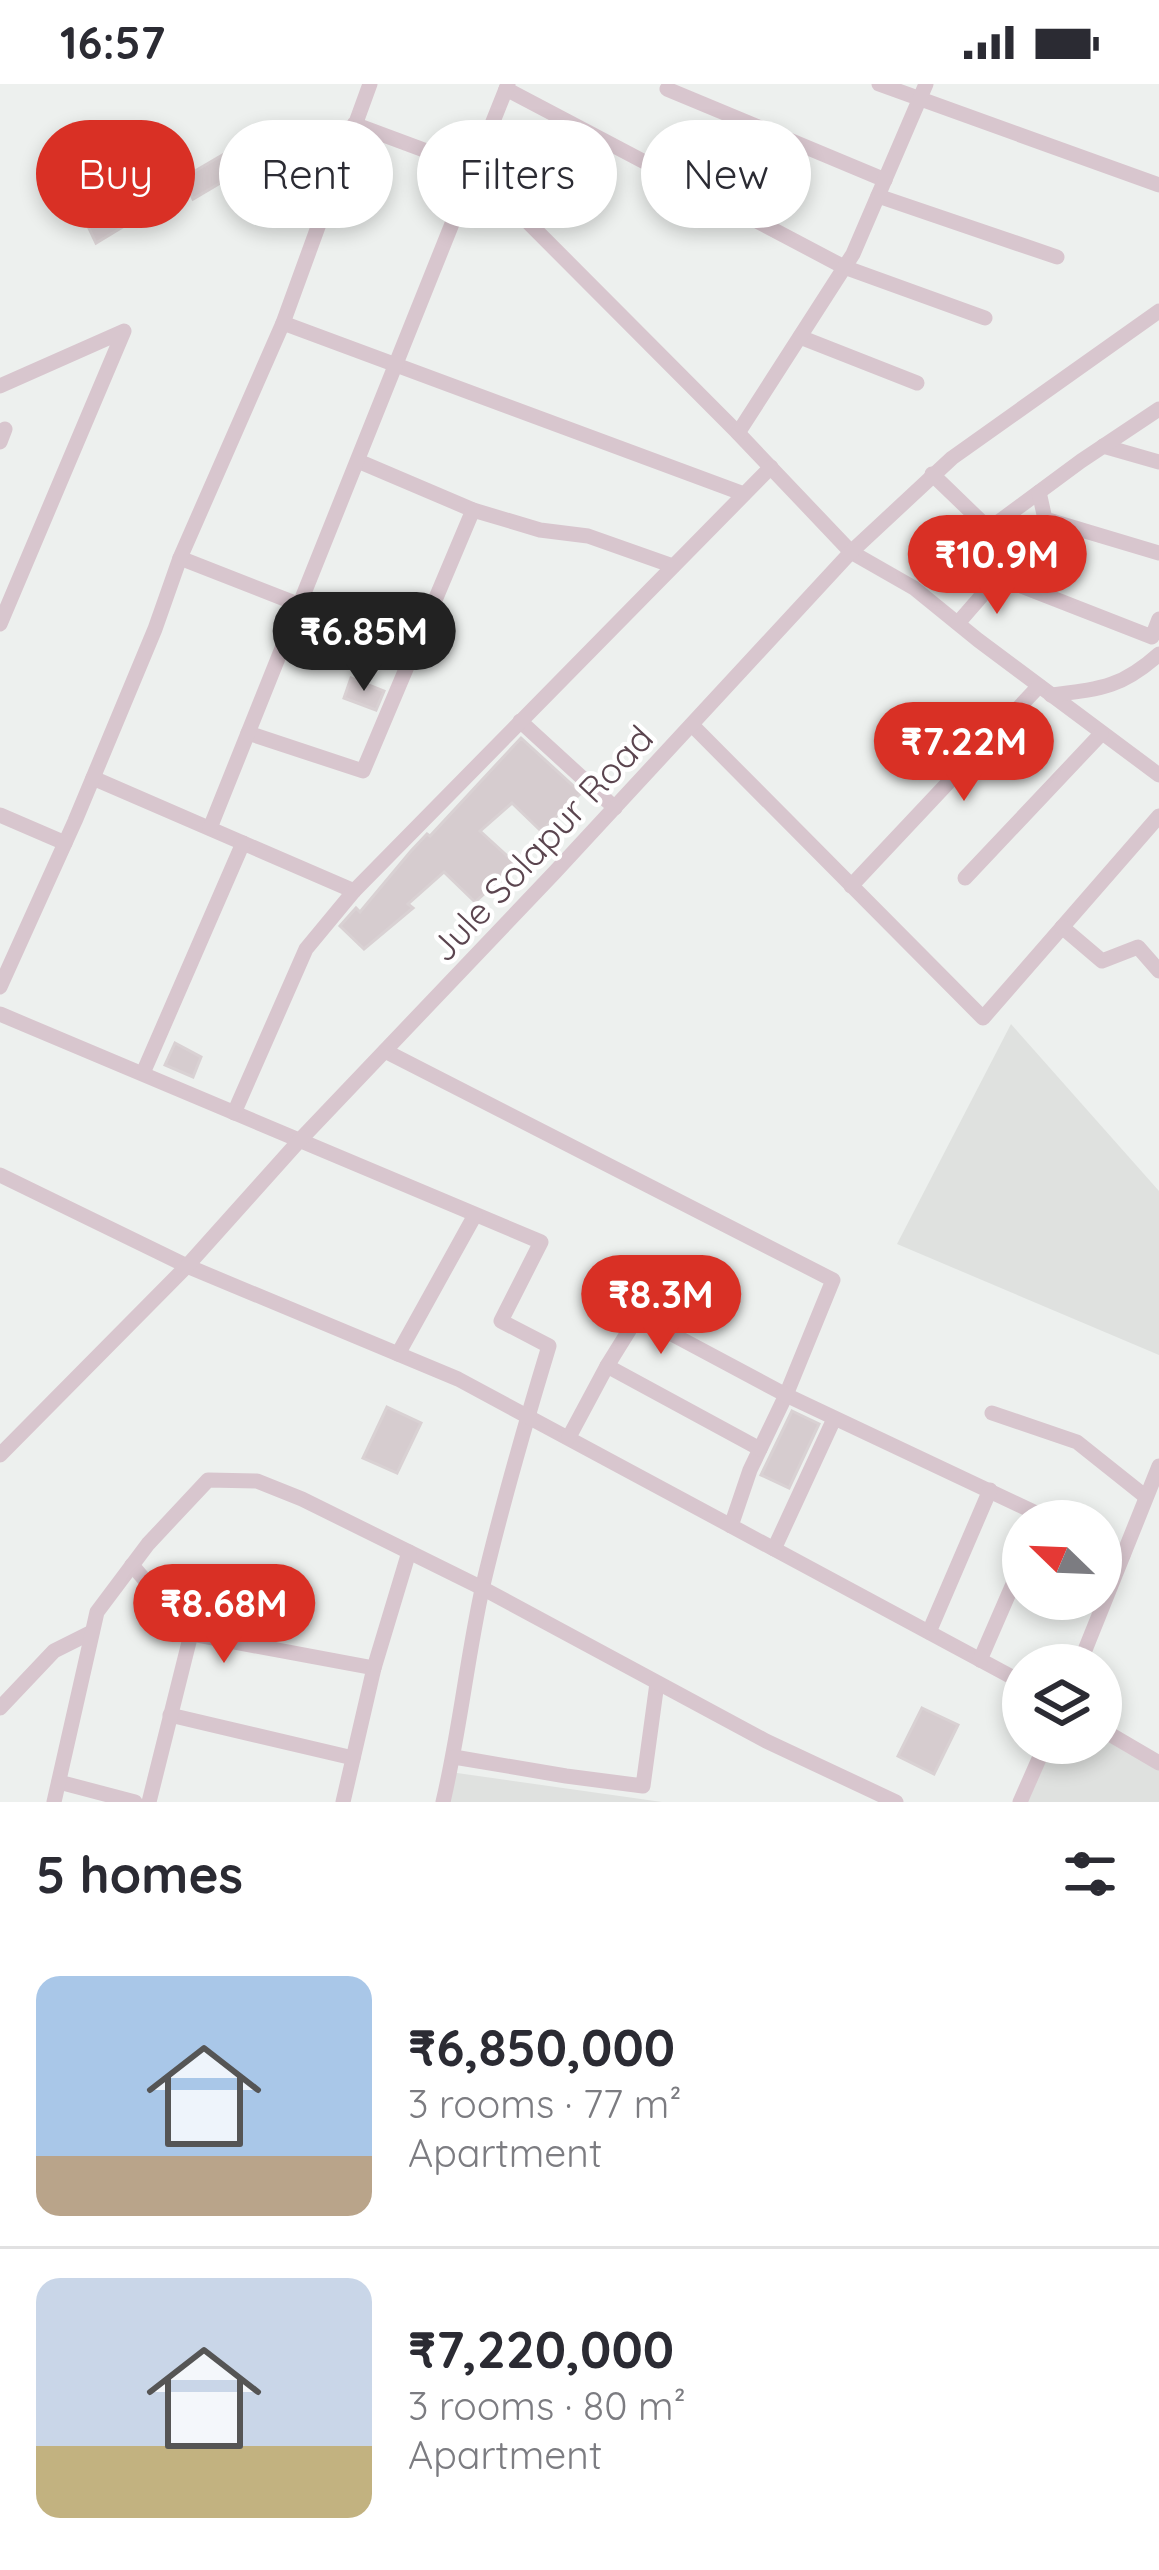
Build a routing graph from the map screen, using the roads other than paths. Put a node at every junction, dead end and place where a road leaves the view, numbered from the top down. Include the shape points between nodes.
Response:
1 (370, 84) edge
2 (879, 84) edge
3 (507, 86) edge
4 (668, 89) dead end
5 (923, 92) edge
6 (356, 120) edge
7 (494, 120) edge
8 (1159, 185) edge
9 (881, 188) junction
10 (317, 228) edge
11 (452, 228) edge
12 (533, 228) edge
13 (1057, 256) dead end
14 (844, 267) junction
15 (1159, 310) edge
16 (986, 318) dead end
17 (283, 323) junction
18 (800, 337) junction
19 (396, 365) junction
20 (917, 383) dead end
21 (0, 386) edge
22 (1159, 409) edge
23 (0, 432) edge
24 (738, 433) junction
25 (0, 442) edge
26 (1103, 446) junction
27 (358, 461) junction
28 (1159, 462) edge
29 (771, 467) junction
30 (932, 474) junction
31 (1040, 492) junction
32 (744, 494) junction
33 (473, 510) junction
34 (989, 530) junction
35 (851, 552) junction
36 (1159, 554) edge
37 (180, 557) junction
38 (673, 566) junction
39 (998, 577) junction
40 (300, 605) junction
41 (1159, 619) edge
42 (958, 623) junction
43 (0, 624) edge
44 (1159, 654) edge
45 (1045, 691) junction
46 (520, 721) junction
47 (692, 725) junction
48 (248, 733) junction
49 (1102, 734) junction
50 (1159, 776) edge
51 (93, 778) junction
52 (615, 808) junction
53 (0, 815) edge
54 (1159, 816) edge
55 (210, 828) junction
56 (65, 843) junction
57 (242, 843) junction
58 (965, 878) dead end
59 (851, 886) junction
60 (353, 891) junction
61 (1062, 927) junction
62 (1159, 970) edge
63 (0, 987) edge
64 (0, 1014) edge
65 (385, 1052) junction
66 (143, 1073) junction
67 (234, 1113) junction
68 (299, 1141) junction
69 (0, 1175) edge
70 (475, 1215) junction
71 (188, 1266) junction
72 (398, 1354) junction
73 (607, 1366) junction
74 (786, 1396) junction
75 (992, 1413) dead end
76 (527, 1417) junction
77 (834, 1419) junction
78 (569, 1437) junction
79 (760, 1449) junction
80 (0, 1455) edge
81 (1159, 1466) edge
82 (990, 1490) junction
83 (1146, 1497) junction
84 (1009, 1500) edge
85 (731, 1526) junction
86 (774, 1549) junction
87 (409, 1552) junction
88 (1123, 1555) joint
89 (132, 1565) junction
90 (482, 1588) junction
91 (1002, 1609) edge
92 (92, 1632) junction
93 (929, 1632) junction
94 (191, 1634) junction
95 (1087, 1644) edge
96 (980, 1660) junction
97 (374, 1668) junction
98 (1002, 1672) edge
99 (656, 1683) junction
100 (0, 1708) edge
101 (170, 1714) junction
102 (1122, 1741) edge
103 (454, 1757) junction
104 (353, 1758) junction
105 (1159, 1762) edge
106 (1037, 1764) edge
107 (59, 1782) junction
108 (54, 1802) edge
109 (135, 1802) edge
110 (149, 1802) edge
111 (343, 1802) edge
112 (443, 1802) edge
113 (896, 1802) edge
114 (1020, 1802) edge

1 - 6 street
2 - 5 street
3 - 7 street
3 - 14 street
4 - 9 street
5 - 8 street
5 - 9 street
9 - 13 street
9 - 14 street
10 - 17 street
11 - 19 street
12 - 24 street
14 - 16 street
14 - 18 street
15 - 30 street, Jule Solapur Road
17 - 19 street
17 - 37 street
18 - 20 street
18 - 24 street
19 - 27 street
19 - 32 street
21 - 43 street via 124,331
22 - 26 street
23 - 25 street
24 - 29 street
26 - 28 street
26 - 31 street
27 - 33 street
27 - 40 street
29 - 32 street
29 - 35 street
30 - 34 street
30 - 35 street, Jule Solapur Road
31 - 34 street
31 - 36 street via 1045,519
32 - 38 street
33 - 38 street
33 - 48 street via 363,771
34 - 39 street via 983,571
35 - 42 street
35 - 47 street, Jule Solapur Road
37 - 40 street
37 - 51 street
38 - 46 street
39 - 41 street via 1152,637
39 - 42 street
40 - 48 street
42 - 45 street
44 - 45 street via 1133,677 1094,690
45 - 49 street
45 - 59 street
46 - 52 street
46 - 60 street
47 - 52 street, Jule Solapur Road
47 - 59 street
48 - 55 street
49 - 50 street
49 - 58 street
51 - 55 street
51 - 56 street
52 - 65 street, Jule Solapur Road
53 - 56 street
54 - 61 street
55 - 57 street
56 - 63 street
57 - 60 street
57 - 66 street
59 - 61 street via 983,1018
60 - 67 street via 306,949
61 - 62 street via 1102,961 1138,947
64 - 66 street
65 - 68 street, Jule Solapur Road
65 - 74 street via 833,1280
66 - 67 street
67 - 68 street
68 - 70 street
68 - 71 street, Jule Solapur Road
69 - 71 street
70 - 72 street
70 - 76 street via 542,1242 501,1321 549,1346
71 - 72 street
71 - 80 street, Jule Solapur Road
72 - 76 street
73 - 74 street via 638,1316
73 - 78 street
73 - 79 street
74 - 77 street
74 - 79 street
75 - 83 street via 1077,1442
76 - 78 street
76 - 90 street
77 - 82 street
77 - 86 street
78 - 85 street
79 - 85 street
81 - 83 street
82 - 84 street
82 - 93 street
83 - 88 street
85 - 86 street
86 - 93 street
87 - 89 street via 257,1481 208,1480
87 - 90 street
87 - 97 street
88 - 95 street
89 - 92 street
89 - 94 street
90 - 99 street
90 - 103 street
91 - 96 street
92 - 100 street via 54,1652
92 - 107 street
93 - 96 street
94 - 97 street
94 - 101 street
96 - 98 street
97 - 104 street
99 - 103 street via 643,1786
99 - 113 street
101 - 104 street
101 - 110 street
102 - 105 street
103 - 112 street
104 - 111 street
106 - 114 street
107 - 108 street
107 - 109 street

